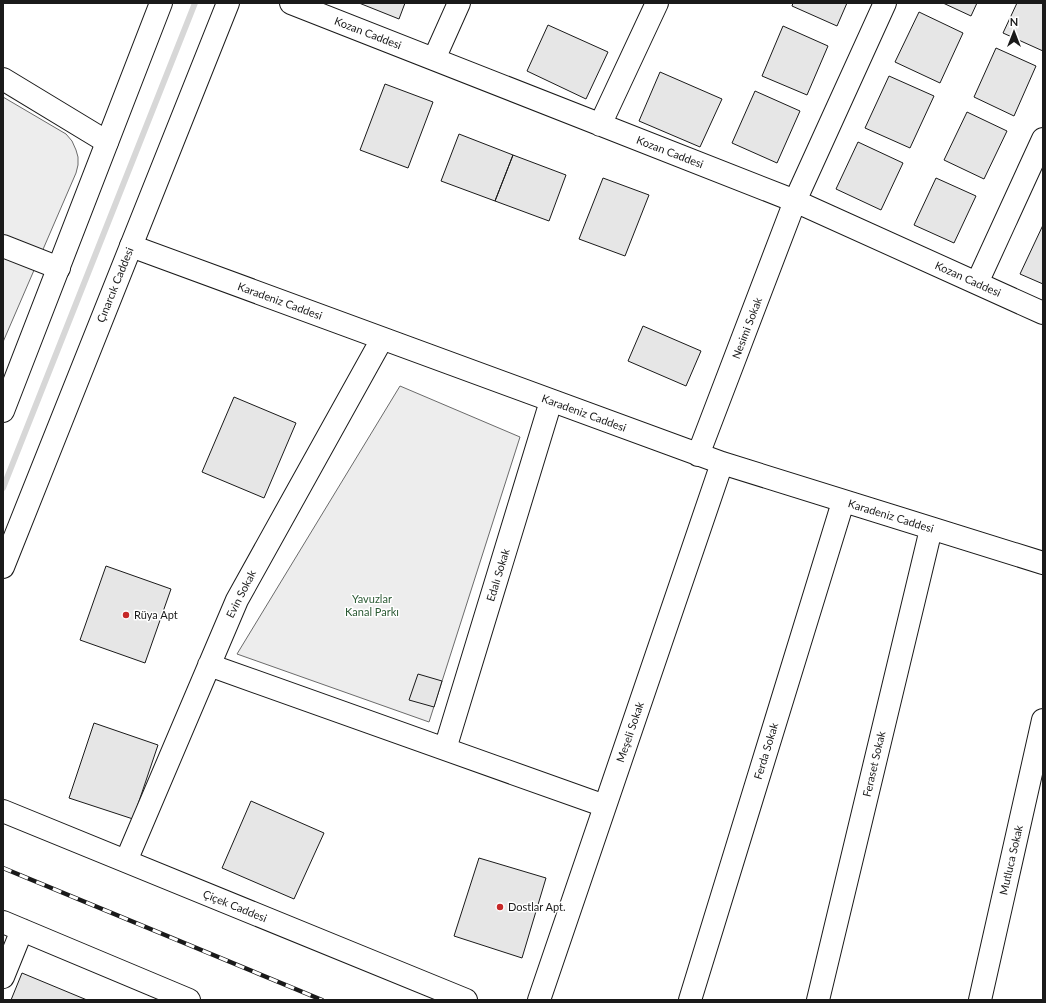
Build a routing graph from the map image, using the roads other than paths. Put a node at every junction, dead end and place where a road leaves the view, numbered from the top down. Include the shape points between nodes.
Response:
1 (161, 3) edge
2 (228, 3) edge
3 (291, 3) edge
4 (459, 3) edge
5 (657, 3) edge
6 (885, 3) edge
7 (434, 59) junction
8 (3, 79) edge
9 (600, 124) junction
10 (1043, 139) edge
11 (107, 142) junction
12 (795, 201) junction
13 (3, 246) edge
14 (131, 246) junction
15 (59, 268) junction
16 (977, 283) junction
17 (1043, 313) edge
18 (382, 339) junction
19 (551, 401) junction
20 (3, 411) edge
21 (698, 454) junction
22 (722, 463) junction
23 (842, 502) junction
24 (931, 529) junction
25 (1043, 563) edge
26 (3, 567) edge
27 (209, 665) junction
28 (1043, 720) edge
29 (445, 749) junction
30 (605, 806) junction
31 (3, 811) edge
32 (126, 861) junction
33 (13, 926) edge
34 (3, 977) edge
35 (189, 1000) edge
36 (466, 1000) edge
37 (539, 1000) edge
38 (690, 1000) edge
39 (818, 1000) edge
40 (980, 1000) edge

1 - 11 street
2 - 14 street, Çınarcık Caddesi
3 - 7 street, Kozan Caddesi
4 - 7 street
5 - 9 street
6 - 12 street, Nesimi Sokak
7 - 9 street, Kozan Caddesi
8 - 11 street
9 - 12 street, Kozan Caddesi
10 - 16 street
11 - 15 street
12 - 16 street, Kozan Caddesi
12 - 21 street, Nesimi Sokak
13 - 15 street
14 - 18 street, Karadeniz Caddesi
14 - 26 street, Çınarcık Caddesi
15 - 20 street
16 - 17 street, Kozan Caddesi
18 - 19 street, Karadeniz Caddesi
18 - 27 street, Evin Sokak via 237,600
19 - 21 street, Karadeniz Caddesi
19 - 29 street, Edalı Sokak
21 - 22 street, Karadeniz Caddesi
22 - 23 street, Karadeniz Caddesi
22 - 30 street, Meşeli Sokak
23 - 24 street, Karadeniz Caddesi
23 - 38 street, Ferda Sokak
24 - 25 street, Karadeniz Caddesi
24 - 39 street, Feraset Sokak
27 - 29 street
27 - 32 street, Evin Sokak
28 - 40 street, Mutluca Sokak
29 - 30 street
30 - 37 street, Meşeli Sokak
31 - 32 street, Çiçek Caddesi
32 - 36 street, Çiçek Caddesi
33 - 34 street
33 - 35 street

